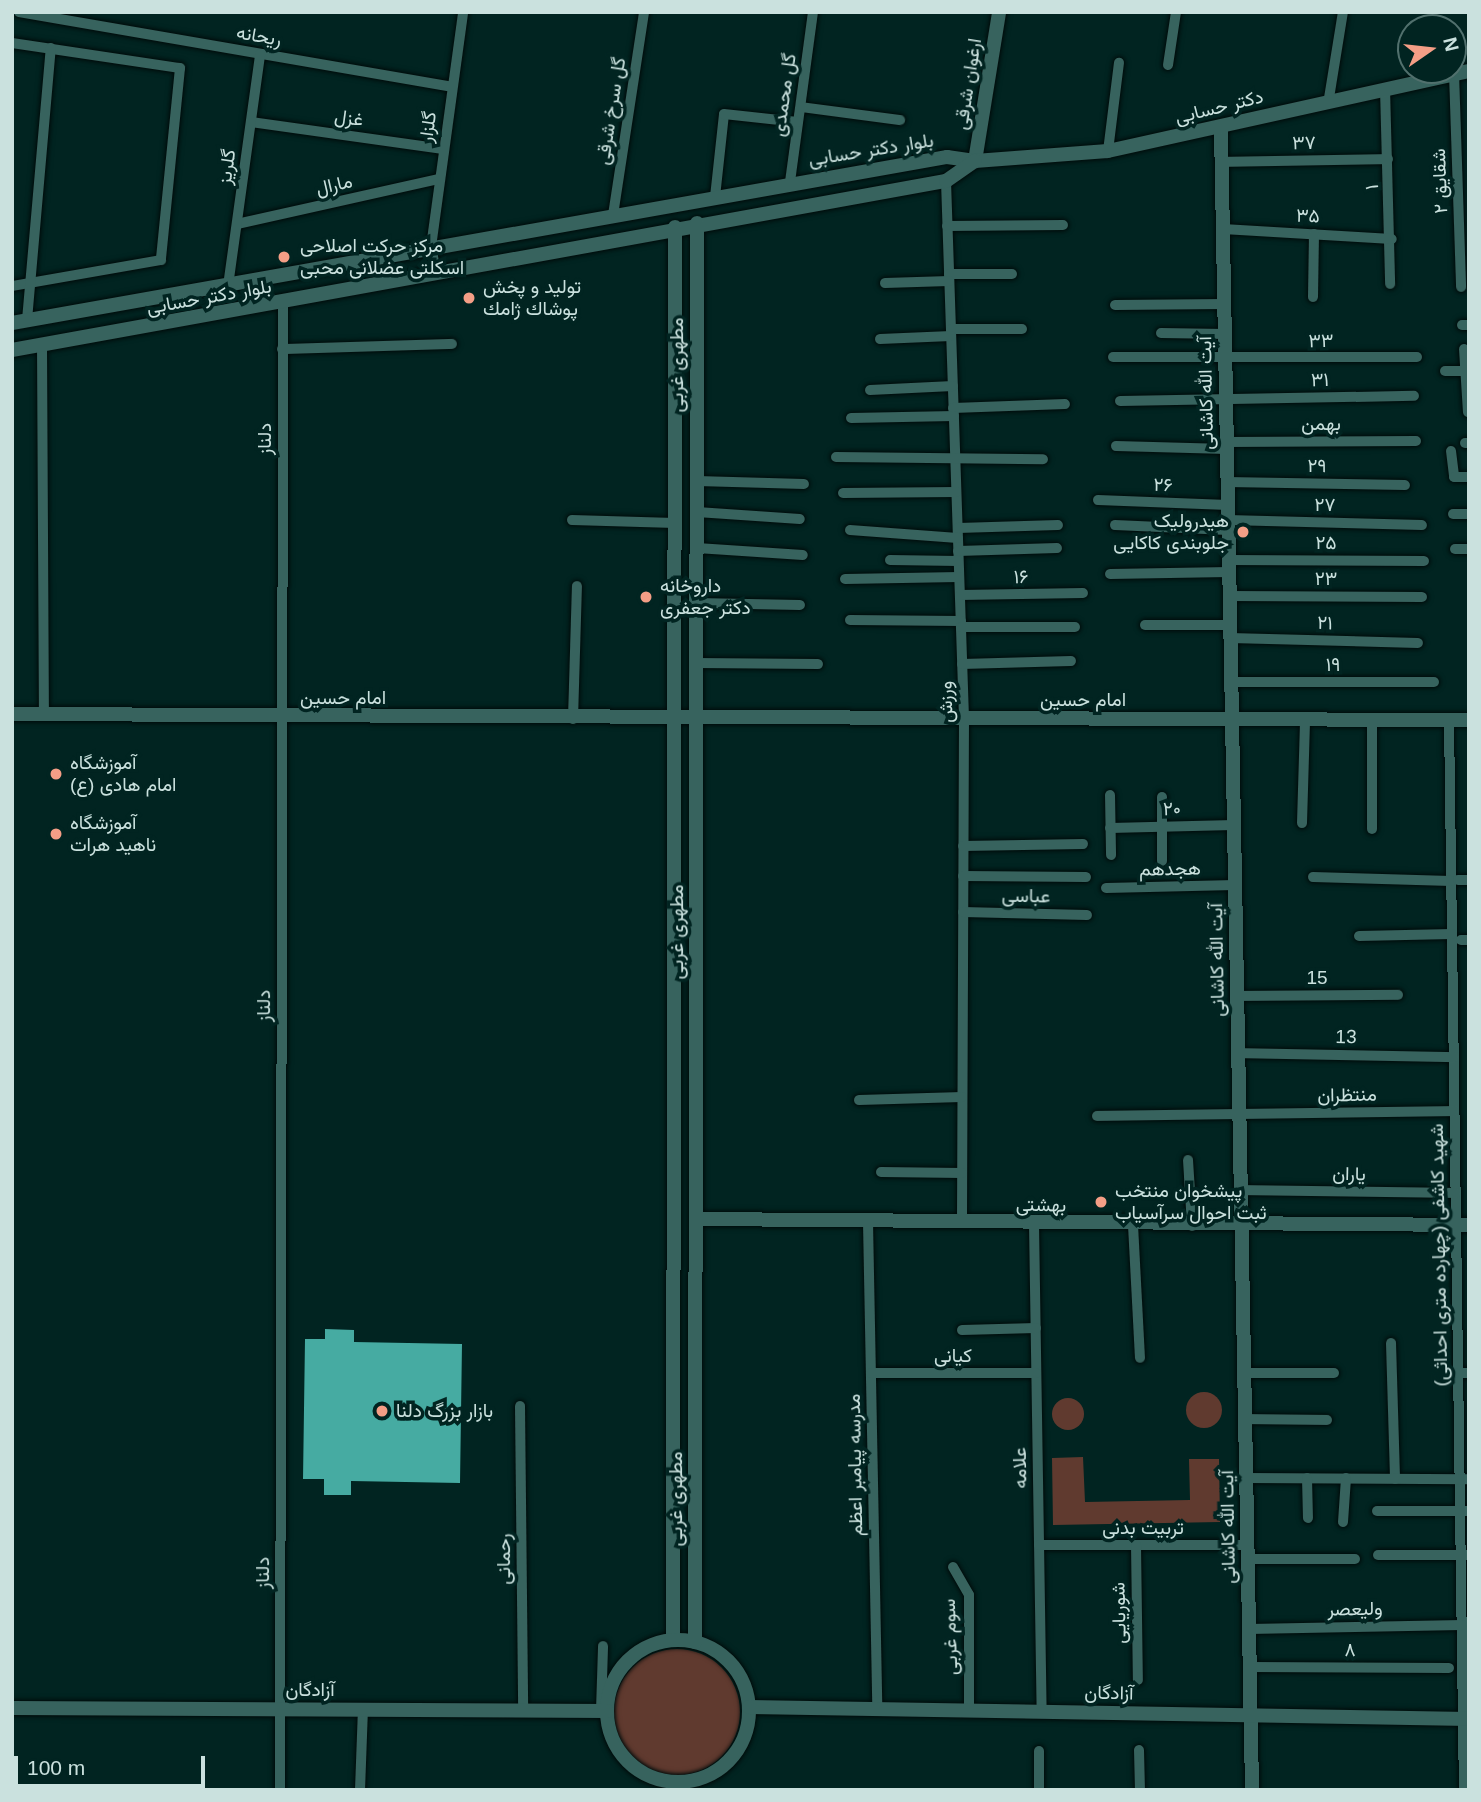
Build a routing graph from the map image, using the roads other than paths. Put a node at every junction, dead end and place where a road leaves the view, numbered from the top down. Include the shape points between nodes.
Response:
1 (19, 12) edge
2 (463, 12) edge
3 (644, 12) edge
4 (813, 12) edge
5 (999, 12) edge
6 (1176, 12) edge
7 (1343, 12) edge
8 (12, 43) edge
9 (51, 48) junction
10 (260, 54) junction
11 (1119, 63) dead end
12 (1168, 65) dead end
13 (1404, 84) edge
14 (1461, 84) edge
15 (452, 87) junction
16 (1385, 88) junction
17 (1329, 98) junction
18 (801, 107) junction
19 (900, 120) dead end
20 (251, 122) junction
21 (798, 122) junction
22 (1221, 129) junction
23 (443, 149) junction
24 (1108, 151) junction
25 (1388, 159) junction
26 (975, 161) junction
27 (1221, 162) junction
28 (438, 179) junction
29 (946, 181) junction
30 (790, 182) junction
31 (715, 197) junction
32 (613, 215) junction
33 (697, 223) junction
34 (237, 224) junction
35 (1063, 225) dead end
36 (947, 226) junction
37 (675, 227) junction
38 (1223, 229) junction
39 (1314, 234) junction
40 (1392, 239) junction
41 (431, 247) junction
42 (436, 272) junction
43 (675, 273) junction
44 (697, 274) junction
45 (1012, 274) dead end
46 (949, 278) junction
47 (31, 282) junction
48 (885, 283) dead end
49 (1390, 284) dead end
50 (12, 286) edge
51 (228, 286) junction
52 (1461, 287) dead end
53 (1313, 297) dead end
54 (283, 303) junction
55 (1224, 304) junction
56 (1115, 305) dead end
57 (20, 321) edge
58 (1022, 329) dead end
59 (951, 332) junction
60 (1161, 332) dead end
61 (1225, 334) junction
62 (880, 339) dead end
63 (452, 344) dead end
64 (42, 345) junction
65 (282, 349) junction
66 (1464, 349) dead end
67 (12, 351) edge
68 (1417, 357) dead end
69 (1113, 358) dead end
70 (1225, 359) junction
71 (1445, 371) dead end
72 (1467, 371) edge
73 (953, 386) junction
74 (870, 390) dead end
75 (1414, 397) dead end
76 (1226, 399) junction
77 (1120, 401) dead end
78 (1065, 404) dead end
79 (954, 412) junction
80 (1468, 412) edge
81 (851, 418) dead end
82 (1416, 441) dead end
83 (1227, 445) junction
84 (1116, 446) dead end
85 (1451, 452) dead end
86 (836, 457) dead end
87 (955, 457) junction
88 (1043, 458) dead end
89 (1469, 477) edge
90 (696, 481) junction
91 (1227, 482) junction
92 (804, 484) dead end
93 (1405, 485) dead end
94 (956, 492) junction
95 (843, 493) dead end
96 (1098, 500) dead end
97 (1228, 505) junction
98 (696, 512) junction
99 (1453, 514) dead end
100 (1469, 514) edge
101 (800, 519) dead end
102 (572, 520) dead end
103 (675, 523) junction
104 (1422, 524) dead end
105 (1058, 525) dead end
106 (1115, 525) dead end
107 (1228, 525) junction
108 (850, 530) dead end
109 (958, 533) junction
110 (696, 548) junction
111 (1058, 548) dead end
112 (1455, 549) dead end
113 (1469, 549) edge
114 (803, 555) dead end
115 (958, 556) junction
116 (890, 560) dead end
117 (1424, 562) dead end
118 (1229, 566) junction
119 (1110, 574) dead end
120 (959, 577) junction
121 (845, 579) dead end
122 (578, 586) dead end
123 (1083, 593) dead end
124 (960, 595) junction
125 (1230, 596) junction
126 (1422, 597) dead end
127 (696, 603) junction
128 (800, 605) dead end
129 (850, 620) dead end
130 (961, 624) junction
131 (1144, 625) dead end
132 (1076, 627) dead end
133 (1230, 632) junction
134 (1418, 643) dead end
135 (1071, 662) dead end
136 (696, 663) junction
137 (818, 664) dead end
138 (962, 664) junction
139 (1231, 682) junction
140 (1434, 682) dead end
141 (12, 714) edge
142 (44, 715) junction
143 (282, 716) junction
144 (573, 719) junction
145 (674, 719) junction
146 (696, 719) junction
147 (964, 719) junction
148 (1232, 719) junction
149 (1305, 719) junction
150 (1372, 719) junction
151 (1449, 720) junction
152 (1469, 720) edge
153 (1110, 795) dead end
154 (1162, 797) dead end
155 (1302, 823) dead end
156 (1234, 825) junction
157 (1162, 827) junction
158 (1110, 828) junction
159 (1372, 829) dead end
160 (1083, 844) dead end
161 (963, 846) junction
162 (1111, 855) dead end
163 (1162, 861) dead end
164 (963, 877) junction
165 (1086, 877) dead end
166 (1313, 877) dead end
167 (1459, 880) edge
168 (1235, 885) junction
169 (1106, 888) dead end
170 (963, 912) junction
171 (1087, 915) dead end
172 (1359, 936) dead end
173 (1460, 938) edge
174 (1398, 995) dead end
175 (1237, 996) junction
176 (1238, 1052) junction
177 (1454, 1057) junction
178 (962, 1097) junction
179 (859, 1100) dead end
180 (1454, 1111) junction
181 (1240, 1113) junction
182 (1097, 1116) dead end
183 (1188, 1160) dead end
184 (881, 1172) dead end
185 (962, 1173) junction
186 (1241, 1190) junction
187 (1455, 1193) junction
188 (696, 1219) junction
189 (868, 1222) junction
190 (962, 1223) junction
191 (1034, 1224) junction
192 (1133, 1225) junction
193 (1462, 1225) edge
194 (1192, 1226) junction
195 (1242, 1227) junction
196 (1469, 1320) edge
197 (1457, 1321) junction
198 (1035, 1328) junction
199 (962, 1330) dead end
200 (1391, 1343) dead end
201 (1140, 1358) dead end
202 (871, 1373) junction
203 (1036, 1373) junction
204 (1244, 1373) junction
205 (1334, 1373) dead end
206 (1463, 1373) edge
207 (520, 1406) dead end
208 (1245, 1419) junction
209 (1327, 1420) dead end
210 (1246, 1478) junction
211 (1307, 1478) junction
212 (1346, 1479) junction
213 (1395, 1479) junction
214 (1464, 1479) edge
215 (1377, 1511) dead end
216 (1464, 1511) edge
217 (1308, 1518) dead end
218 (1343, 1522) dead end
219 (1039, 1545) junction
220 (1136, 1545) junction
221 (1248, 1552) junction
222 (1378, 1555) dead end
223 (1465, 1555) edge
224 (1355, 1559) dead end
225 (953, 1567) dead end
226 (673, 1599) junction
227 (695, 1608) junction
228 (1464, 1619) edge
229 (1249, 1629) junction
230 (673, 1640) junction
231 (695, 1642) junction
232 (603, 1646) dead end
233 (1250, 1667) junction
234 (1449, 1668) dead end
235 (1466, 1676) edge
236 (1138, 1681) dead end
237 (749, 1707) junction
238 (12, 1708) edge
239 (877, 1709) junction
240 (280, 1710) junction
241 (363, 1710) junction
242 (969, 1710) junction
243 (523, 1711) junction
244 (604, 1711) junction
245 (1042, 1711) junction
246 (1251, 1715) junction
247 (1466, 1719) edge
248 (1139, 1750) dead end
249 (1039, 1751) dead end
250 (694, 1785) edge
251 (675, 1786) edge
252 (281, 1790) edge
253 (360, 1790) edge
254 (1039, 1790) edge
255 (1140, 1790) edge
256 (1252, 1790) edge
257 (1464, 1790) edge

1 - 10 street, ریحانه
2 - 15 street, گلزار
3 - 32 street, گل سرخ شرقی
4 - 18 street, گل محمدی
5 - 26 main road, ارغوان شرقی
6 - 12 street
7 - 17 street
8 - 9 street
9 - 47 street
9 - 47 street via 180,68 161,260
10 - 15 street, ریحانه
10 - 20 street, گلریز
11 - 24 street
13 - 16 main road, دکتر حسابی
14 - 52 street, شقایق ۲
15 - 23 street, گلزار
16 - 17 main road, دکتر حسابی
16 - 25 street, ۱
17 - 22 main road, دکتر حسابی
18 - 19 street
18 - 21 street, گل محمدی
20 - 23 street, غزل
20 - 34 street, گلریز
21 - 30 street, گل محمدی
21 - 31 street via 724,114
22 - 24 main road, دکتر حسابی
22 - 27 main road, آیت الله کاشانی
23 - 28 street, گلزار
24 - 26 main road, دکتر حسابی
25 - 27 street, ۳۷
25 - 40 street, ۱
26 - 29 main road, بلوار دکتر حسابی
26 - 30 main road, بلوار دکتر حسابی via 947,157
27 - 38 main road, آیت الله کاشانی
28 - 34 street, مارال
28 - 41 street, گلزار
29 - 33 main road, بلوار دکتر حسابی
29 - 36 street, ورزش
30 - 31 main road, بلوار دکتر حسابی
31 - 32 main road, بلوار دکتر حسابی
32 - 41 main road, بلوار دکتر حسابی
33 - 37 main road, بلوار دکتر حسابی
33 - 44 main road, مطهری غربی
34 - 51 street, گلریز
35 - 36 street
36 - 46 street, ورزش
37 - 42 main road, بلوار دکتر حسابی
37 - 43 main road, مطهری غربی
38 - 39 street, ۳۵
38 - 55 main road, آیت الله کاشانی
39 - 40 street, ۳۵
39 - 53 street
40 - 49 street, ۱
41 - 42 street, گلزار
41 - 51 main road, بلوار دکتر حسابی
42 - 54 main road, بلوار دکتر حسابی
43 - 44 main road via 684,267
43 - 103 main road, مطهری غربی
44 - 90 main road, مطهری غربی
45 - 46 street
46 - 48 street
46 - 59 street, ورزش
47 - 50 street
47 - 57 street
51 - 57 main road, بلوار دکتر حسابی
54 - 64 main road, بلوار دکتر حسابی
54 - 65 street, دلناز
55 - 56 street
55 - 61 main road, آیت الله کاشانی
58 - 59 street
59 - 62 street
59 - 73 street, ورزش
60 - 61 street
61 - 70 main road, آیت الله کاشانی
63 - 65 street
64 - 67 main road, بلوار دکتر حسابی
64 - 142 street
65 - 143 street, دلناز
66 - 72 street
68 - 70 street, ۳۳
69 - 70 street, ۳۳
70 - 76 main road, آیت الله کاشانی
71 - 72 street
72 - 80 street
73 - 74 street
73 - 79 street, ورزش
75 - 76 street, ۳۱
76 - 77 street, ۳۱
76 - 83 main road, آیت الله کاشانی
78 - 79 street
79 - 81 street
79 - 87 street, ورزش
82 - 83 street, بهمن
83 - 84 street, بهمن
83 - 91 main road, آیت الله کاشانی
85 - 89 street via 1454,477
86 - 87 street
87 - 88 street
87 - 94 street, ورزش
90 - 92 street
90 - 98 main road, مطهری غربی
91 - 93 street, ۲۹
91 - 97 main road, آیت الله کاشانی
94 - 95 street
94 - 109 street, ورزش
96 - 97 street, ۲۶
97 - 107 main road, آیت الله کاشانی
98 - 101 street
98 - 110 main road, مطهری غربی
99 - 100 street
102 - 103 street
103 - 145 main road, مطهری غربی
104 - 107 street, ۲۷
105 - 109 street
106 - 107 street, ۲۷
107 - 118 main road, آیت الله کاشانی
108 - 109 street
109 - 115 street, ورزش
110 - 114 street
110 - 127 main road, مطهری غربی
111 - 115 street
112 - 113 street
115 - 116 street
115 - 120 street, ورزش
117 - 118 street, ۲۵
118 - 119 street, ۲۵
118 - 125 main road, آیت الله کاشانی
120 - 121 street
120 - 124 street, ورزش
122 - 144 street
123 - 124 street, ۱۶
124 - 130 street, ورزش
125 - 126 street, ۲۳
125 - 133 main road, آیت الله کاشانی
127 - 128 street
127 - 136 main road, مطهری غربی
129 - 130 street
130 - 132 street
130 - 138 street, ورزش
131 - 133 street, ۲۱
133 - 134 street, ۲۱
133 - 139 main road, آیت الله کاشانی
135 - 138 street
136 - 137 street
136 - 146 main road, مطهری غربی
138 - 147 street, ورزش
139 - 140 street, ۱۹
139 - 148 main road, آیت الله کاشانی
141 - 142 main road, امام حسین
142 - 143 main road, امام حسین
143 - 144 main road, امام حسین
143 - 240 street, دلناز
144 - 145 main road, امام حسین
145 - 146 main road, امام حسین
145 - 226 main road, مطهری غربی
146 - 147 main road, امام حسین
146 - 188 main road, مطهری غربی
147 - 148 main road, امام حسین
147 - 161 street, ورزش
148 - 149 main road, امام حسین
148 - 156 main road, آیت الله کاشانی
149 - 150 main road, امام حسین
149 - 155 street
150 - 151 main road, امام حسین
150 - 159 street
151 - 152 main road, امام حسین
151 - 167 street, شهید کاشفی (چهارده متری احداثی)
153 - 158 street
154 - 157 street
156 - 157 street, ۲۰
156 - 168 main road, آیت الله کاشانی
157 - 158 street, ۲۰
157 - 163 street
158 - 162 street
160 - 161 street
161 - 164 street, ورزش
164 - 165 street
164 - 170 street, ورزش
166 - 167 street
167 - 173 street, شهید کاشفی (چهارده متری احداثی)
168 - 169 street, هجدهم
168 - 175 main road, آیت الله کاشانی
170 - 171 street, عباسی
170 - 178 street, ورزش
172 - 173 street
173 - 177 street, شهید کاشفی (چهارده متری احداثی)
174 - 175 street, 15
175 - 176 main road, آیت الله کاشانی
176 - 177 street, 13
176 - 181 main road, آیت الله کاشانی
177 - 180 street, شهید کاشفی (چهارده متری احداثی)
178 - 179 street
178 - 185 street, ورزش
180 - 181 street, منتظران
180 - 187 street, شهید کاشفی (چهارده متری احداثی)
181 - 182 street, منتظران
181 - 186 main road, آیت الله کاشانی
183 - 194 street
184 - 185 street
185 - 190 street, ورزش
186 - 187 street, یاران
186 - 195 main road, آیت الله کاشانی
187 - 193 street, شهید کاشفی (چهارده متری احداثی)
188 - 189 main road, بهشتی
188 - 227 main road, مطهری غربی
189 - 190 main road, بهشتی
189 - 202 street, مدرسه پیامبر اعظم
190 - 191 main road, بهشتی
191 - 192 main road, بهشتی
191 - 198 street, علامه
192 - 194 main road, بهشتی
192 - 201 street
193 - 195 main road, بهشتی
193 - 197 street, شهید کاشفی (چهارده متری احداثی)
194 - 195 main road, بهشتی
195 - 204 main road, آیت الله کاشانی
196 - 197 street
197 - 206 street, شهید کاشفی (چهارده متری احداثی)
198 - 199 street
198 - 203 street, علامه
200 - 213 street
202 - 203 street, کیانی
202 - 239 street, مدرسه پیامبر اعظم
203 - 219 street, علامه
204 - 205 street
204 - 208 main road, آیت الله کاشانی
206 - 214 street, شهید کاشفی (چهارده متری احداثی)
207 - 243 street, رحمانی
208 - 209 street
208 - 210 main road, آیت الله کاشانی
210 - 211 street
210 - 221 main road, آیت الله کاشانی
211 - 212 street
211 - 217 street
212 - 213 street
212 - 218 street
213 - 214 street
214 - 216 street, شهید کاشفی (چهارده متری احداثی)
215 - 216 street
216 - 223 street, شهید کاشفی (چهارده متری احداثی)
219 - 220 street, تربیت بدنی
219 - 245 street, علامه
220 - 221 street, تربیت بدنی
220 - 236 street, شوریایی
221 - 224 street, تربیت بدنی
221 - 229 main road, آیت الله کاشانی
222 - 223 street
223 - 228 street, شهید کاشفی (چهارده متری احداثی)
225 - 242 street, سوم غربی via 969,1595
226 - 227 main road via 678,1616
226 - 230 main road, مطهری غربی
227 - 231 main road, مطهری غربی
228 - 229 street, ولیعصر
228 - 235 street, شهید کاشفی (چهارده متری احداثی)
229 - 233 main road, آیت الله کاشانی
230 - 231 main road
230 - 244 main road via 643,1650 619,1671
231 - 237 main road via 733,1665
232 - 244 street
233 - 234 street, ۸
233 - 246 main road, آیت الله کاشانی
235 - 247 street, شهید کاشفی (چهارده متری احداثی)
237 - 239 main road, آزادگان
237 - 250 main road via 747,1727 728,1761
238 - 240 main road, آزادگان
239 - 242 main road, آزادگان
240 - 241 main road, آزادگان
240 - 252 street, دلناز
241 - 243 main road, آزادگان
241 - 253 street
242 - 245 main road, آزادگان
243 - 244 main road, آزادگان
244 - 251 main road via 610,1732 635,1768
245 - 246 main road, آزادگان
246 - 247 main road, آزادگان
246 - 256 main road, آیت الله کاشانی
247 - 257 street, شهید کاشفی (چهارده متری احداثی)
248 - 255 street
249 - 254 street
250 - 251 main road

